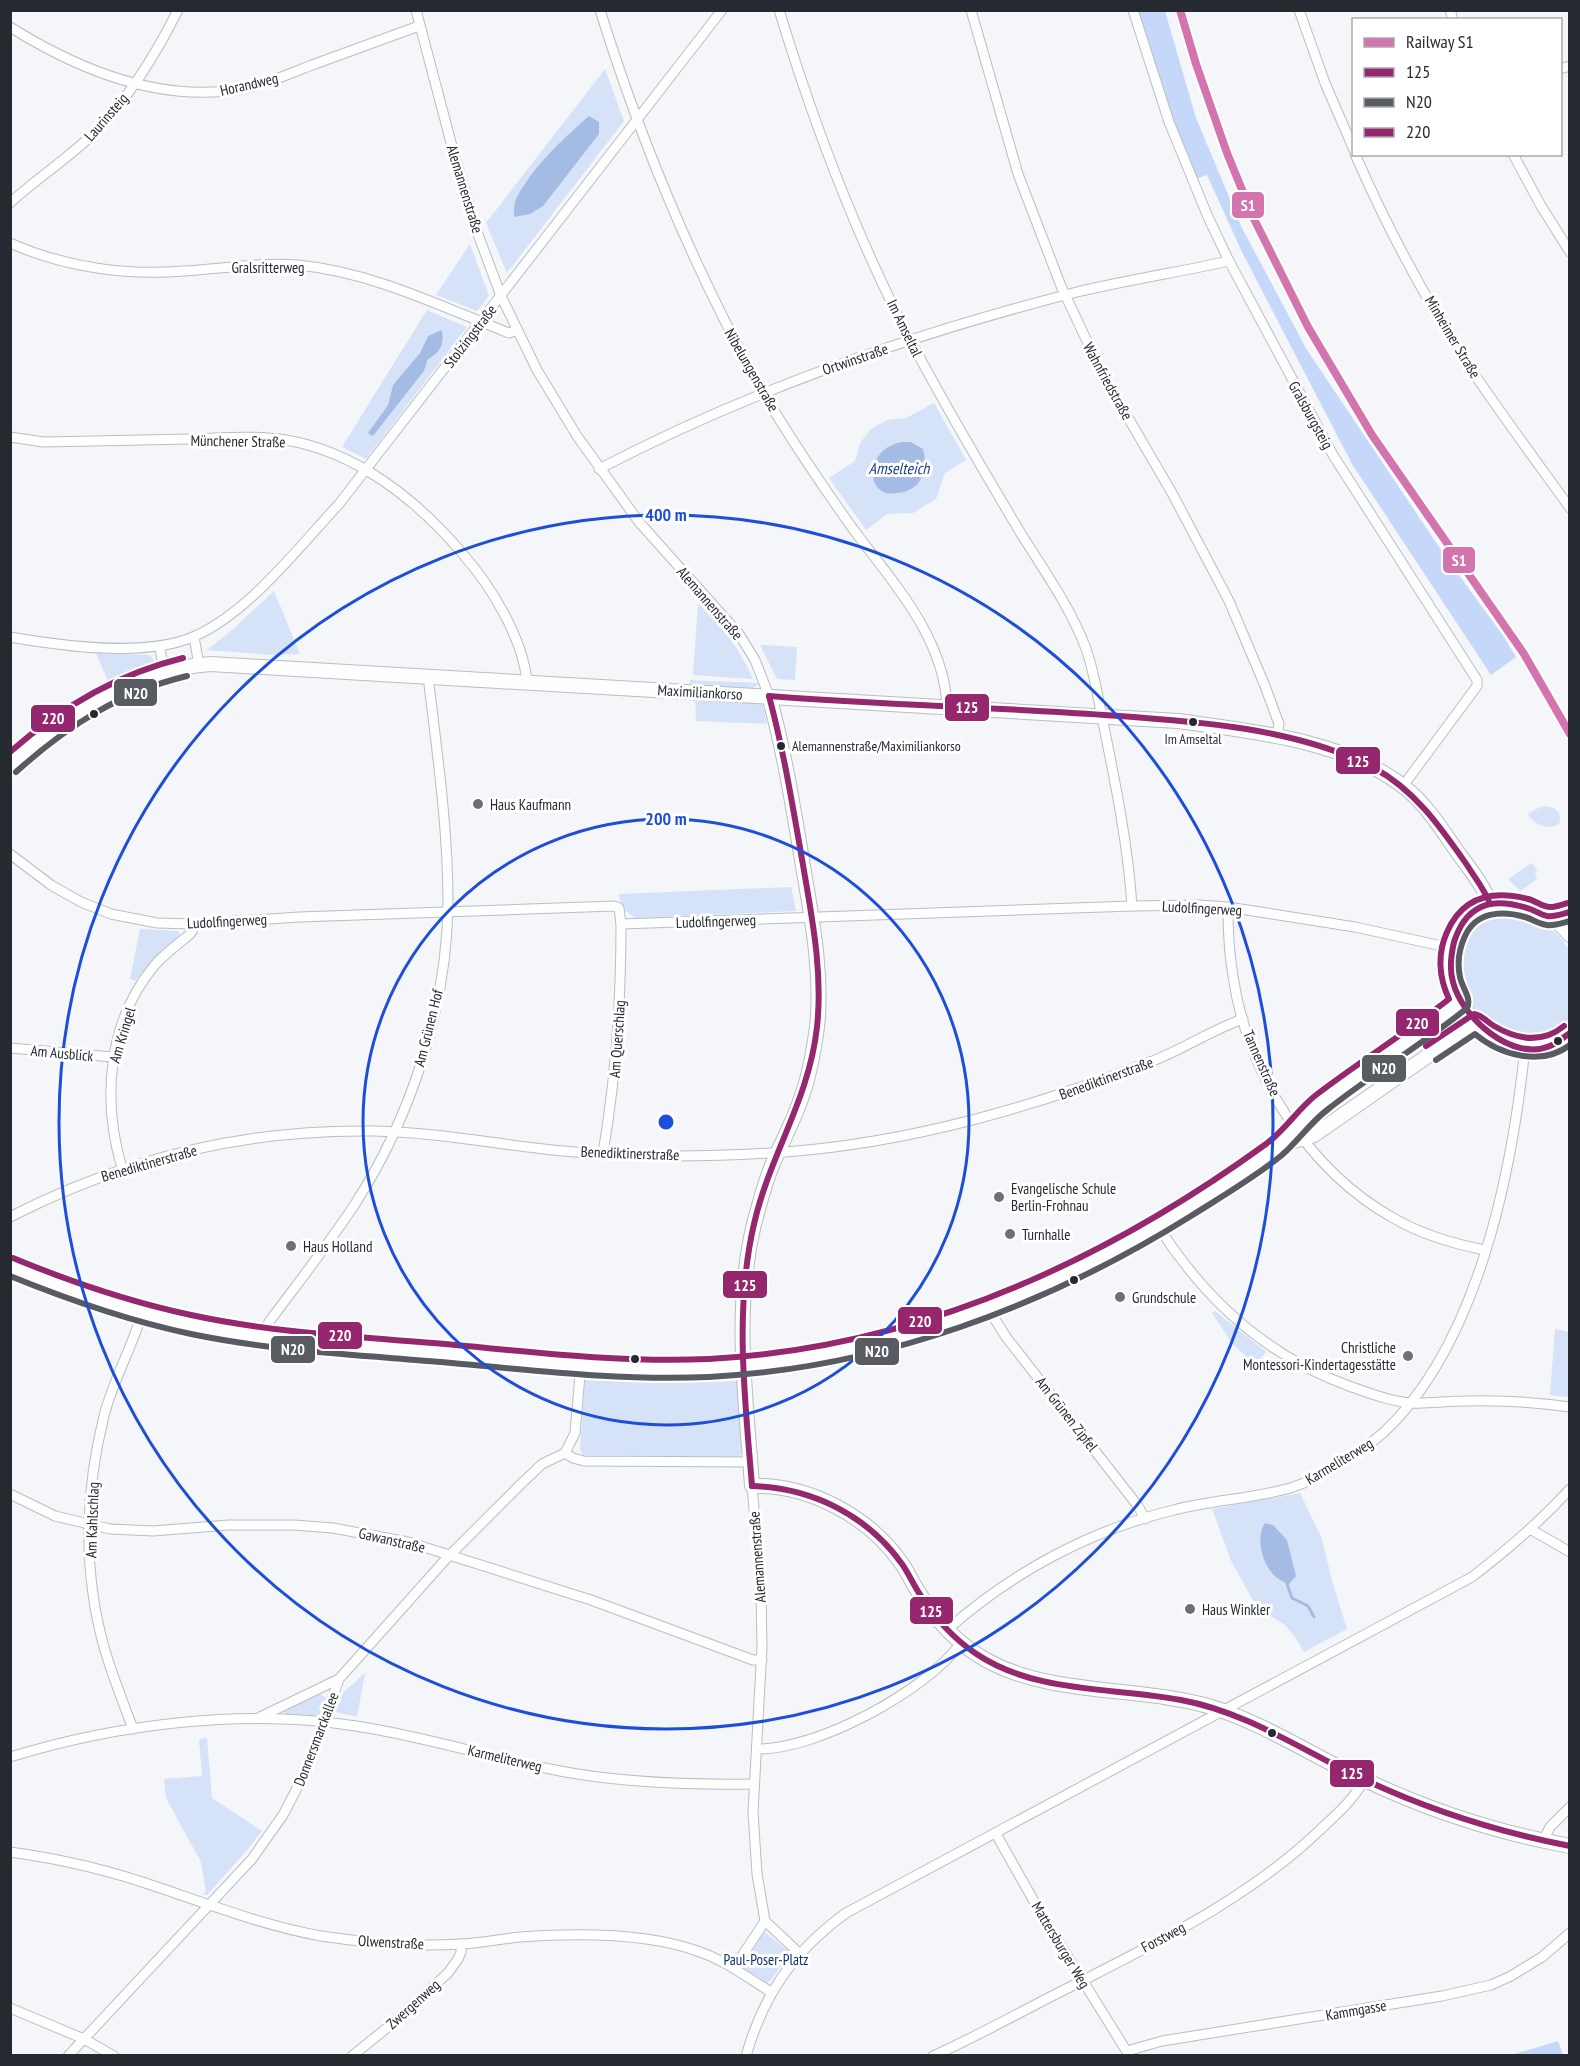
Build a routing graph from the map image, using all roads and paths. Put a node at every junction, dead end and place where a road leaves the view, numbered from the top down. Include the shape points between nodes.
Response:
1 (178, 10) edge
2 (416, 10) edge
3 (600, 10) edge
4 (722, 10) edge
5 (778, 10) edge
6 (971, 10) edge
7 (1132, 10) edge
8 (1299, 10) edge
9 (419, 26) junction
10 (10, 27) edge
11 (135, 83) junction
12 (638, 119) junction
13 (1352, 147) edge
14 (1356, 156) edge
15 (1514, 156) edge
16 (10, 203) edge
17 (10, 243) edge
18 (1569, 252) edge
19 (1229, 261) junction
20 (1065, 295) junction
21 (501, 296) junction
22 (480, 322) junction
23 (517, 330) junction
24 (910, 340) junction
25 (764, 393) junction
26 (10, 437) edge
27 (599, 469) junction
28 (366, 470) junction
29 (1569, 508) edge
30 (10, 637) edge
31 (194, 637) junction
32 (160, 646) junction
33 (199, 665) junction
34 (163, 671) junction
35 (428, 676) junction
36 (527, 682) junction
37 (769, 696) junction
38 (947, 706) junction
39 (1101, 715) junction
40 (1277, 737) junction
41 (10, 765) edge
42 (1403, 786) junction
43 (10, 854) edge
44 (1490, 904) junction
45 (1132, 906) junction
46 (1228, 907) junction
47 (447, 912) junction
48 (1569, 912) edge
49 (1549, 916) junction
50 (811, 918) junction
51 (193, 924) junction
52 (621, 924) junction
53 (1569, 935) edge
54 (1451, 948) junction
55 (1460, 1002) junction
56 (1243, 1019) junction
57 (1475, 1023) junction
58 (1569, 1033) edge
59 (10, 1048) edge
60 (1525, 1048) junction
61 (113, 1057) junction
62 (1295, 1127) junction
63 (394, 1132) junction
64 (1304, 1139) junction
65 (1281, 1145) junction
66 (778, 1152) junction
67 (603, 1153) junction
68 (122, 1168) junction
69 (10, 1217) edge
70 (1158, 1226) junction
71 (1485, 1250) junction
72 (10, 1266) edge
73 (989, 1310) junction
74 (142, 1313) junction
75 (263, 1337) junction
76 (582, 1364) junction
77 (743, 1366) junction
78 (1409, 1403) junction
79 (1569, 1407) edge
80 (565, 1453) junction
81 (750, 1462) junction
82 (752, 1486) junction
83 (1569, 1489) edge
84 (10, 1494) edge
85 (1145, 1519) junction
86 (88, 1525) junction
87 (1530, 1528) junction
88 (1569, 1552) edge
89 (451, 1554) junction
90 (947, 1630) junction
91 (961, 1643) junction
92 (762, 1660) junction
93 (339, 1679) junction
94 (1222, 1711) junction
95 (258, 1718) junction
96 (323, 1722) junction
97 (133, 1729) junction
98 (757, 1749) junction
99 (11, 1754) edge
100 (1364, 1780) junction
101 (753, 1784) junction
102 (1569, 1807) edge
103 (996, 1834) junction
104 (1543, 1841) junction
105 (1569, 1846) edge
106 (10, 1852) edge
107 (209, 1906) junction
108 (765, 1921) junction
109 (1569, 1933) edge
110 (461, 1944) junction
111 (799, 1953) junction
112 (734, 1968) junction
113 (1082, 1981) junction
114 (771, 1992) junction
115 (10, 2008) edge
116 (84, 2039) junction
117 (1128, 2054) edge
118 (68, 2055) edge
119 (114, 2055) edge
120 (352, 2055) edge
121 (747, 2055) edge
122 (933, 2055) edge

1 - 11 street, Laurinsteig
2 - 9 street, Alemannenstraße
3 - 12 street, Nibelungenstraße
4 - 12 street, Stolzingstraße
5 - 24 street, Im Amseltal via 811,113 865,245
6 - 20 street, Wahnfriedstraße via 1015,164
7 - 19 street, Gralsburgsteig via 1169,122
8 - 13 street, Minheimer Straße
9 - 11 street, Horandweg via 263,83 227,91 193,93
9 - 21 street, Alemannenstraße via 470,207
10 - 11 street, Horandweg via 67,59
11 - 16 street, Laurinsteig via 96,131
12 - 21 street, Stolzingstraße
12 - 25 street, Nibelungenstraße via 679,226
14 - 29 street, Minheimer Straße via 1392,234 1443,324
15 - 18 street
17 - 22 street, Gralsritterweg via 53,258 121,270 183,272 268,264 324,268 387,285
19 - 20 street, Ortwinstraße
19 - 42 street, Gralsburgsteig via 1333,454 1477,680 1477,686
20 - 24 street, Ortwinstraße
20 - 40 street, Wahnfriedstraße via 1102,372 1229,601 1279,724
21 - 22 street, Stolzingstraße
21 - 23 street, Alemannenstraße
22 - 23 street, Gralsritterweg via 509,333
22 - 28 street, Stolzingstraße
23 - 27 street, Alemannenstraße via 552,397
24 - 25 street, Ortwinstraße
24 - 39 street, Im Amseltal via 970,449 1071,615 1085,646
25 - 27 street, Ortwinstraße
25 - 38 street, Nibelungenstraße via 822,485 914,612 939,663
26 - 28 street, Münchener Straße via 44,442 270,438 315,448
27 - 37 street, Alemannenstraße via 639,522 739,634 755,660
28 - 31 street, Stolzingstraße via 277,572 228,615
28 - 36 street, Münchener Straße via 420,509 470,561 504,616 526,668
30 - 32 street, Stolzingstraße via 100,647
31 - 32 street, Stolzingstraße
31 - 33 street
32 - 34 street
33 - 34 street, Maximiliankorso
33 - 35 street, Maximiliankorso
34 - 41 street, Maximiliankorso via 89,706
35 - 36 street, Maximiliankorso
35 - 47 street, Am Grünen Hof via 443,806
36 - 37 street, Maximiliankorso
37 - 38 street, Maximiliankorso
37 - 50 street, Alemannenstraße via 793,806
38 - 39 street, Maximiliankorso
39 - 40 street, Maximiliankorso via 1178,721
39 - 45 street, Im Amseltal via 1118,799
40 - 42 street, Maximiliankorso via 1358,761
42 - 44 street, Maximiliankorso via 1439,826
43 - 51 street, Ludolfingerweg via 51,885 95,908 148,922
44 - 49 street
44 - 54 street via 1464,919
45 - 46 street, Ludolfingerweg
45 - 50 street, Ludolfingerweg
46 - 54 street, Ludolfingerweg via 1355,927
46 - 56 street, Tannenstraße via 1233,977
47 - 51 street, Ludolfingerweg
47 - 52 street, Ludolfingerweg via 614,906 621,912
47 - 63 street, Am Grünen Hof via 430,1030
48 - 49 street
49 - 53 street
50 - 52 street, Ludolfingerweg
50 - 66 street, Alemannenstraße via 818,981 817,1027 803,1094
51 - 61 street, Am Kringel via 189,935 155,964 142,982 124,1020
52 - 67 street, Am Querschlag via 618,1039
54 - 55 street via 1450,977
55 - 57 street
55 - 62 street via 1329,1096
56 - 62 street, Tannenstraße via 1261,1069
56 - 66 street, Benediktinerstraße via 1154,1061 990,1116 874,1142
57 - 60 street via 1499,1040
57 - 64 street
58 - 60 street via 1551,1045
59 - 61 street, Am Ausblick
60 - 71 street, Karmeliterweg via 1510,1149
61 - 68 street, Am Kringel via 110,1110
62 - 64 street, Tannenstraße
62 - 65 street
63 - 67 street, Benediktinerstraße
63 - 68 street, Benediktinerstraße via 278,1135 199,1148
63 - 75 street, Am Grünen Hof via 356,1203 269,1322
64 - 65 street
64 - 71 street, Tannenstraße via 1344,1182 1395,1219 1447,1242
65 - 70 street
66 - 67 street, Benediktinerstraße
66 - 77 street, Alemannenstraße via 763,1191 747,1257 741,1312
68 - 69 street, Benediktinerstraße
70 - 73 street via 1072,1274
70 - 78 street via 1200,1285 1256,1337 1308,1369 1375,1395
71 - 78 street, Karmeliterweg via 1464,1312 1435,1367
72 - 74 street
73 - 77 street via 872,1345
73 - 85 street, Am Grünen Zipfel
74 - 75 street
74 - 86 street, Am Kahlschlag via 105,1415 93,1471
75 - 76 street
76 - 77 street via 643,1368
76 - 80 street via 575,1433
77 - 81 street, Alemannenstraße
78 - 79 street via 1501,1401
78 - 85 street, Karmeliterweg via 1362,1450 1292,1488 1208,1502
80 - 81 street via 584,1461
80 - 89 street, Donnersmarckallee via 542,1464
81 - 82 street, Alemannenstraße
82 - 90 street via 774,1486 812,1497 860,1521 889,1546
82 - 92 street, Alemannenstraße
83 - 87 street
84 - 86 street, Gawanstraße via 55,1516
85 - 90 street, Karmeliterweg via 1068,1549 1011,1580
86 - 89 street, Gawanstraße via 142,1531 256,1524 333,1528
86 - 97 street, Am Kahlschlag via 97,1618 111,1671
87 - 88 street
87 - 94 street via 1472,1577
89 - 92 street, Gawanstraße
89 - 93 street, Donnersmarckallee
90 - 91 street
91 - 94 street via 986,1660 1031,1678 1169,1698
91 - 98 street via 924,1680 873,1713 797,1743
92 - 98 street, Alemannenstraße
93 - 95 street, Karmeliterweg
93 - 96 street, Donnersmarckallee
94 - 100 street
94 - 103 street
95 - 96 street, Karmeliterweg
95 - 97 street, Karmeliterweg
96 - 101 street, Karmeliterweg via 409,1736 577,1774 661,1782
96 - 107 street, Donnersmarckallee via 283,1815 252,1859
97 - 99 street, Karmeliterweg
98 - 101 street, Alemannenstraße
100 - 104 street via 1443,1812
100 - 113 street, Forstweg via 1311,1839 1258,1881
101 - 108 street, Alemannenstraße via 754,1834
102 - 104 street
103 - 111 street via 846,1913
103 - 113 street, Mattersburger Weg
104 - 105 street
106 - 107 street, Olwenstraße via 121,1875
107 - 110 street, Olwenstraße via 271,1925 347,1940
107 - 116 street, Donnersmarckallee
108 - 111 street
108 - 112 street
109 - 117 street, Kammgasse via 1542,1957 1491,1985 1162,2041
110 - 112 street, Olwenstraße via 546,1936 604,1936 674,1944
110 - 120 street, Zwergenweg via 459,1959 447,1973
111 - 114 street
112 - 114 street, Olwenstraße
113 - 117 street, Mattersburger Weg
113 - 122 street, Forstweg
114 - 121 street
115 - 116 street
116 - 118 street, Donnersmarckallee
116 - 119 street

